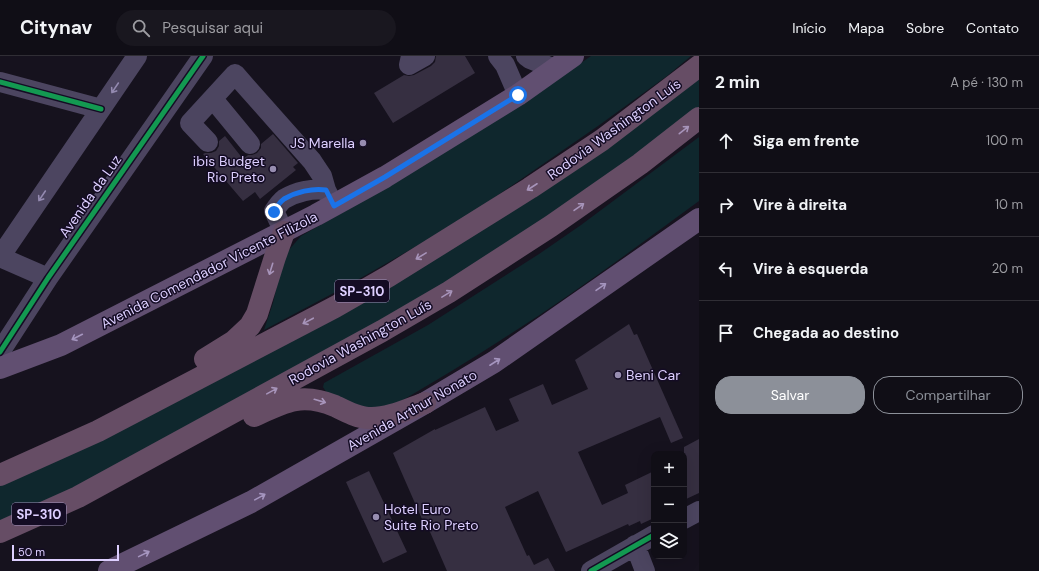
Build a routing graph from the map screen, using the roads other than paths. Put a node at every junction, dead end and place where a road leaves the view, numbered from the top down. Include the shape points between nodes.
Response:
1 (137, 56) edge
2 (203, 56) edge
3 (411, 56) edge
4 (425, 56) edge
5 (498, 56) edge
6 (526, 56) edge
7 (574, 56) edge
8 (699, 66) edge
9 (555, 69) junction
10 (0, 82) edge
11 (518, 95) junction
12 (212, 98) junction
13 (101, 109) junction
14 (699, 118) edge
15 (208, 142) dead end
16 (250, 144) dead end
17 (330, 198) junction
18 (699, 220) edge
19 (284, 232) junction
20 (0, 257) edge
21 (48, 278) junction
22 (0, 352) edge
23 (0, 368) edge
24 (425, 404) junction
25 (0, 467) edge
26 (0, 475) edge
27 (78, 497) junction
28 (699, 511) edge
29 (687, 517) edge
30 (0, 532) edge
31 (651, 537) edge
32 (635, 545) junction
33 (108, 571) edge
34 (591, 571) edge
35 (645, 571) edge

1 -> 13 street
2 - 21 street, Avenida da Luz
3 - 4 street via 409,65
5 - 11 street via 505,65
6 - 9 street
7 - 9 main road, Avenida Comendador Vicente Filizola
8 -> 26 highway, Rodovia Washington Luís / SP-310 via 602,140 389,276 98,431
9 - 11 main road, Avenida Comendador Vicente Filizola
10 - 13 street
11 - 17 main road, Avenida Comendador Vicente Filizola via 385,177
12 - 15 street via 190,123
12 - 16 street
12 - 17 street via 235,74 312,161 322,176
13 -> 20 street
27 -> 14 highway, Rodovia Washington Luís / SP-310 via 449,292 621,178
17 - 19 main road, Avenida Comendador Vicente Filizola
17 - 19 street via 316,188 282,200 274,212
24 -> 18 main road, Avenida Arthur Nonato via 494,362
19 -> 23 main road, Avenida Comendador Vicente Filizola via 61,345
19 -> 25 highway via 257,314 250,326 234,342 163,383
20 - 21 street
21 - 22 street, Avenida da Luz
27 -> 24 highway via 278,405 296,400 312,399 369,418 384,417
33 -> 24 main road, Avenida Arthur Nonato via 251,502
27 - 30 highway, Rodovia Washington Luís / SP-310
28 - 29 street
31 - 32 street
32 - 34 street
32 - 35 street

